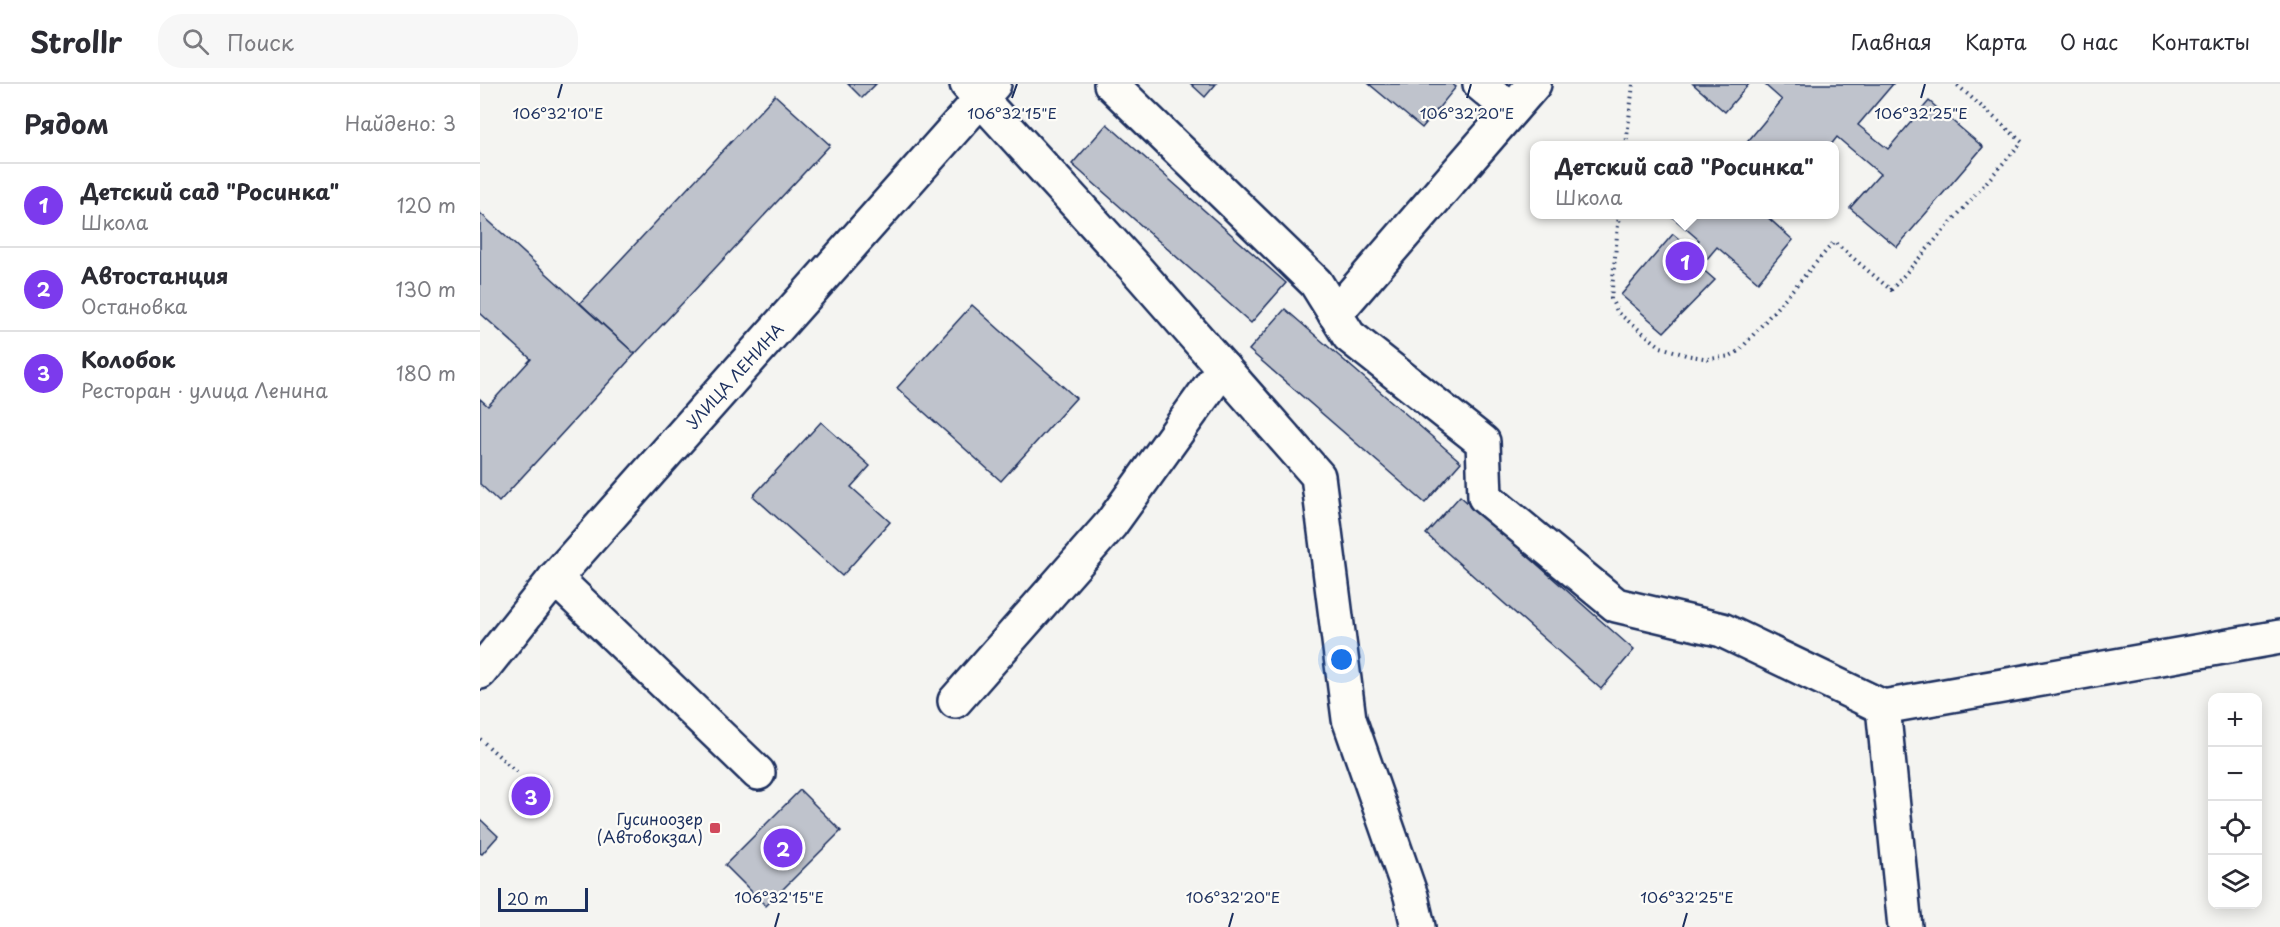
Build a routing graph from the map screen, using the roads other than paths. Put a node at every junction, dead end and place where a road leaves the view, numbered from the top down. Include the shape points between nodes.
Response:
1 (1111, 84) edge
2 (1480, 84) edge
3 (1534, 84) edge
4 (981, 89) edge
5 (1511, 110) junction
6 (1335, 314) junction
7 (1223, 368) junction
8 (555, 578) junction
9 (2280, 637) edge
10 (480, 672) edge
11 (955, 701) dead end
12 (1883, 707) junction
13 (758, 773) dead end
14 (1418, 927) edge
15 (1905, 927) edge

1 - 6 street via 1316,283
2 - 5 street
3 - 5 street
4 - 7 street
4 - 8 street, УЛИЦА ЛЕНИНА
5 - 6 street
6 - 12 street via 1349,336 1483,442 1485,497 1616,605 1722,630
7 - 11 street via 1111,524
7 - 14 street via 1317,476 1348,719 1411,896
8 - 10 street, УЛИЦА ЛЕНИНА
8 - 13 street
9 - 12 street
12 - 15 street

